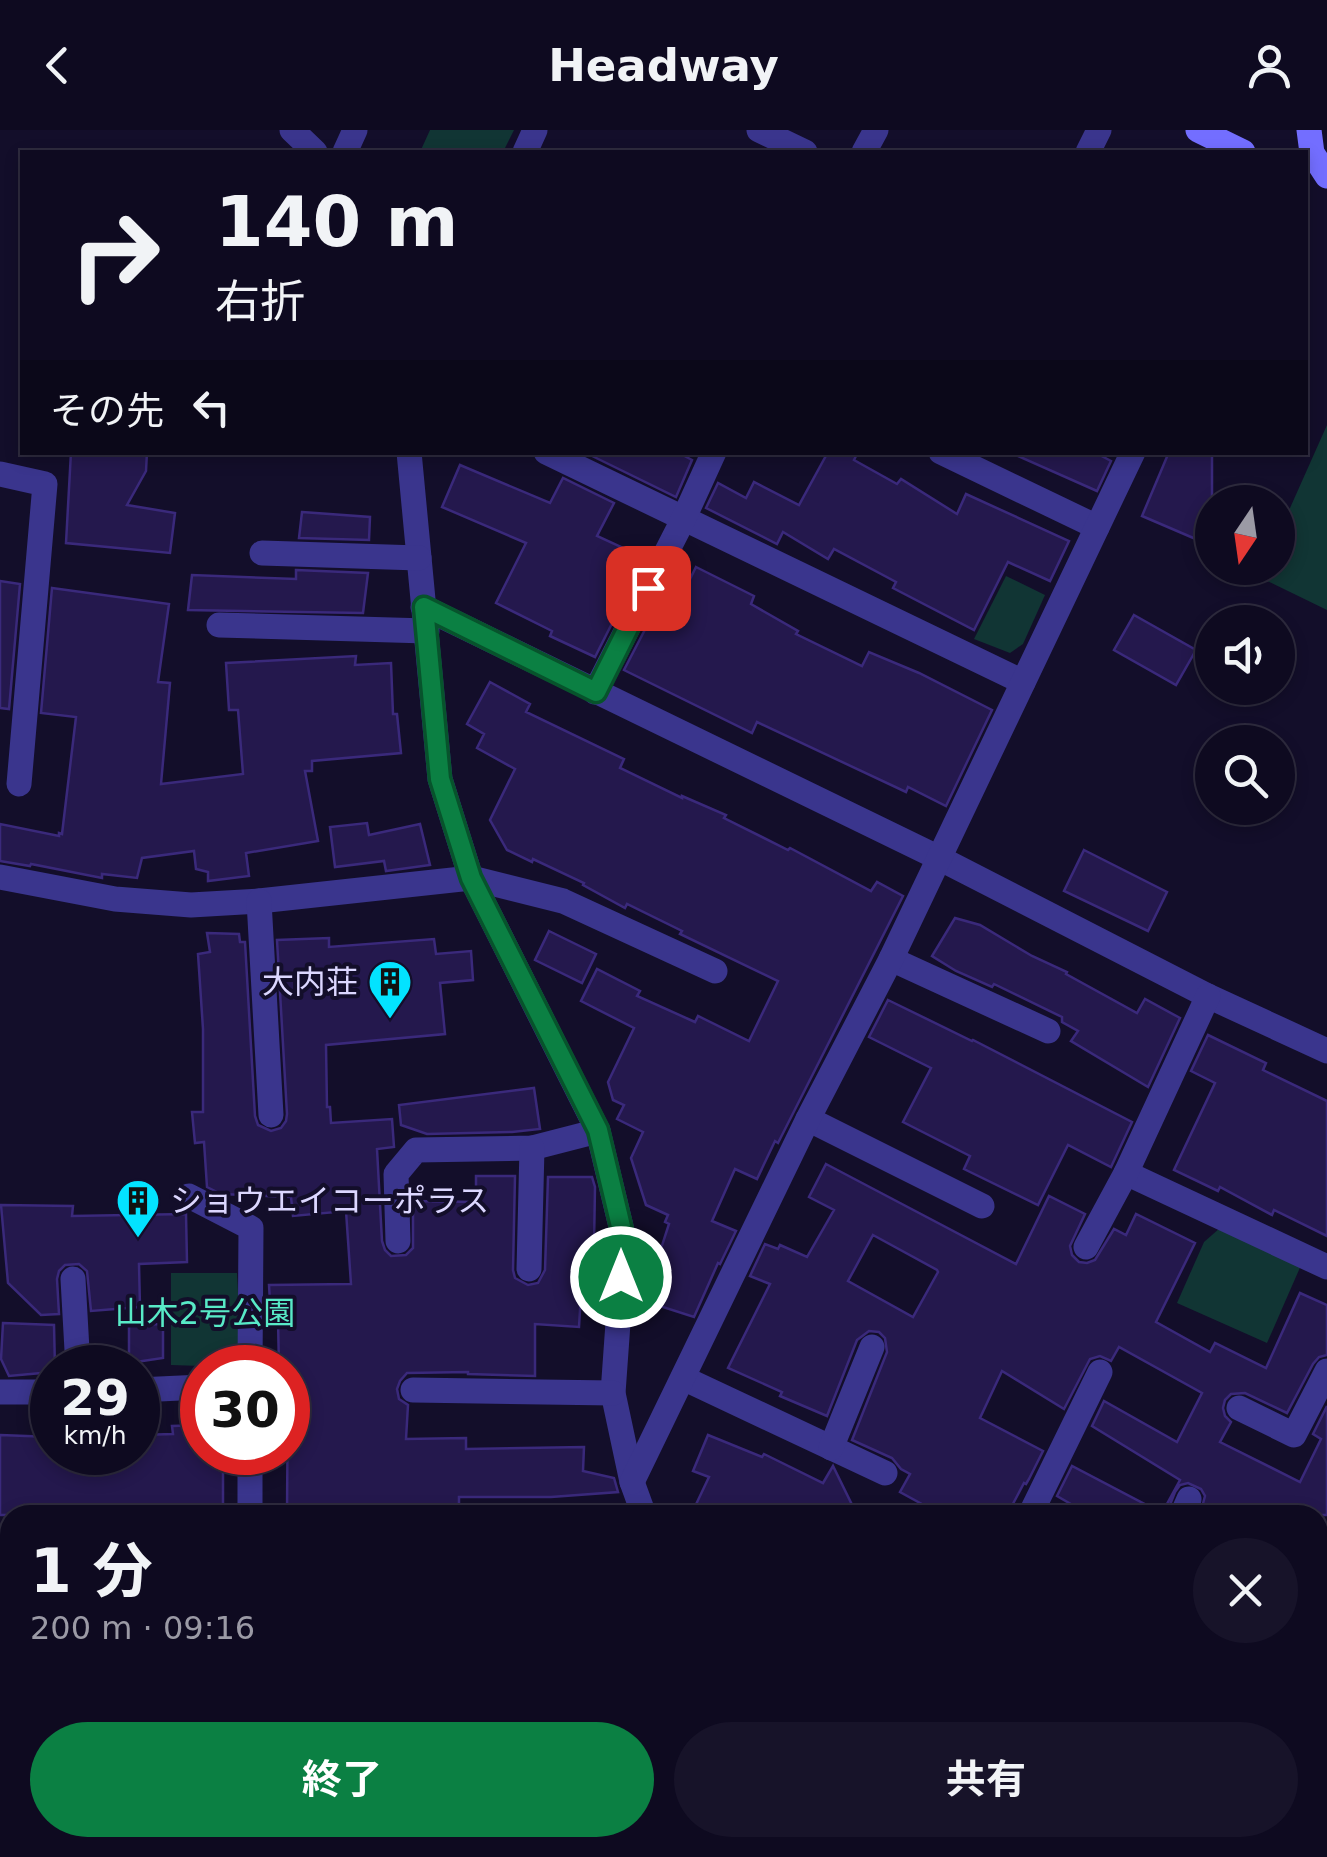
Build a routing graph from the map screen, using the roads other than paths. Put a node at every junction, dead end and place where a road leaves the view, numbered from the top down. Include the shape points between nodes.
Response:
1 (292, 130) edge
2 (758, 130) edge
3 (1198, 130) edge
4 (1309, 146) edge
5 (313, 150) edge
6 (801, 150) edge
7 (1239, 150) edge
8 (1327, 176) edge
9 (408, 455) edge
10 (552, 455) edge
11 (713, 455) edge
12 (947, 455) edge
13 (1132, 455) edge
14 (0, 474) edge
15 (683, 520) junction
16 (1097, 528) junction
17 (262, 553) dead end
18 (418, 558) junction
19 (425, 619) junction
20 (219, 625) dead end
21 (1023, 682) junction
22 (596, 692) junction
23 (19, 784) dead end
24 (939, 858) junction
25 (0, 877) edge
26 (471, 878) junction
27 (259, 901) junction
28 (891, 959) junction
29 (715, 971) dead end
30 (1208, 996) junction
31 (1048, 1031) dead end
32 (1327, 1051) edge
33 (271, 1116) dead end
34 (808, 1119) junction
35 (598, 1130) junction
36 (532, 1148) junction
37 (1126, 1173) junction
38 (190, 1196) dead end
39 (982, 1206) dead end
40 (398, 1241) dead end
41 (1086, 1248) dead end
42 (1327, 1267) edge
43 (529, 1269) dead end
44 (73, 1280) dead end
45 (77, 1345) edge
46 (250, 1345) edge
47 (872, 1347) dead end
48 (1327, 1371) edge
49 (1100, 1372) dead end
50 (683, 1378) junction
51 (413, 1390) dead end
52 (0, 1392) edge
53 (30, 1392) edge
54 (612, 1393) junction
55 (1239, 1408) dead end
56 (831, 1448) junction
57 (886, 1473) dead end
58 (250, 1475) edge
59 (632, 1482) junction
60 (250, 1505) edge
61 (640, 1505) edge
62 (1035, 1505) edge

1 - 5 street
2 - 6 street
3 - 7 street
4 - 8 street
9 - 18 street
10 - 15 street
11 - 15 street
12 - 16 street
13 - 16 street
14 - 23 street via 45,484
15 - 21 street
15 - 22 street
16 - 21 street
17 - 18 street
18 - 19 street
19 - 20 street
19 - 22 street
19 - 26 street via 440,779
21 - 24 street
22 - 24 street
24 - 28 street
24 - 30 street
25 - 27 street via 115,899
26 - 27 street
26 - 29 street via 564,901
26 - 35 street
27 - 33 street
28 - 31 street
28 - 34 street
30 - 32 street
30 - 37 street
34 - 39 street
34 - 50 street
35 - 36 street
35 - 54 street via 624,1239
36 - 40 street via 416,1150 396,1174
36 - 43 street
37 - 41 street
37 - 42 street
38 - 46 street via 251,1228
44 - 45 street
47 - 56 street
48 - 55 street via 1294,1435
49 - 62 street
50 - 56 street
50 - 59 street
51 - 54 street
52 - 53 street
54 - 59 street
56 - 57 street
58 - 60 street
59 - 61 street

